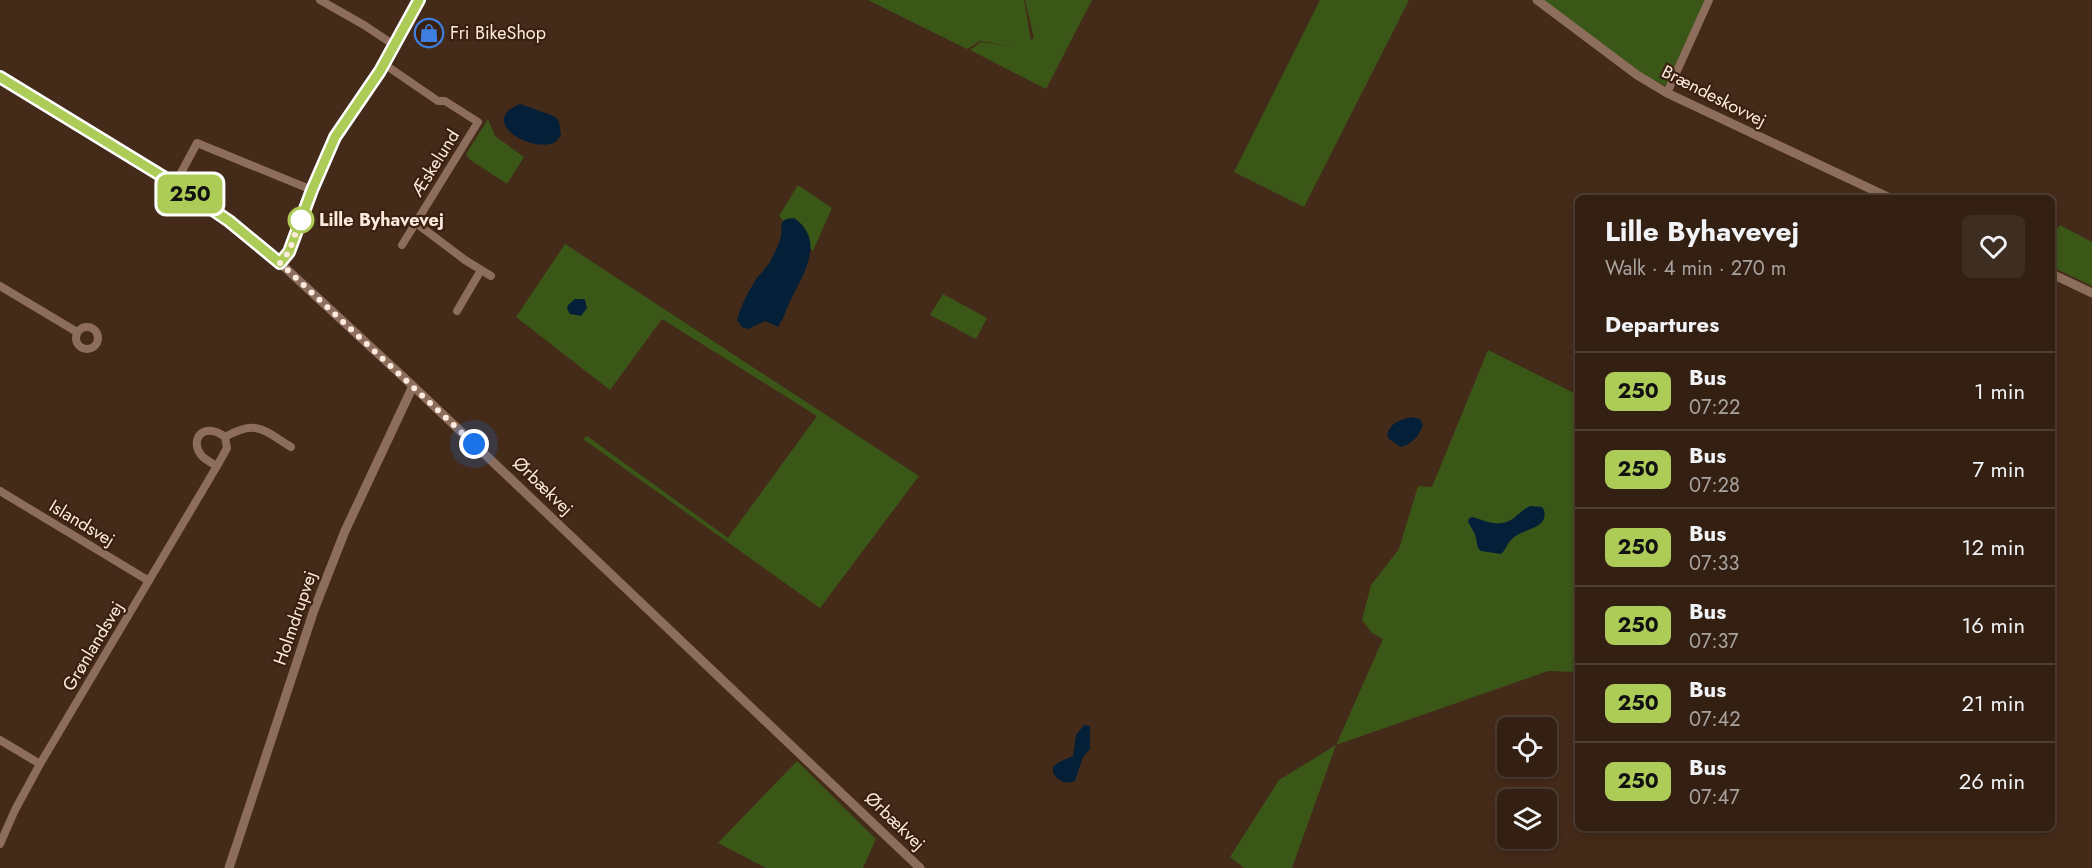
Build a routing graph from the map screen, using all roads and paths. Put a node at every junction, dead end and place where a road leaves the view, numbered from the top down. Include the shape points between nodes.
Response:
1 (320, 0) edge
2 (419, 0) edge
3 (1536, 0) edge
4 (1708, 0) edge
5 (394, 45) junction
6 (384, 64) junction
7 (0, 77) edge
8 (1667, 93) junction
9 (175, 184) junction
10 (312, 190) junction
11 (1884, 195) edge
12 (416, 223) junction
13 (402, 245) dead end
14 (280, 263) junction
15 (481, 270) junction
16 (2055, 275) edge
17 (491, 276) dead end
18 (0, 286) edge
19 (2092, 293) edge
20 (457, 311) dead end
21 (77, 332) dead end
22 (413, 386) junction
23 (225, 437) junction
24 (291, 447) dead end
25 (217, 466) junction
26 (0, 491) edge
27 (149, 581) junction
28 (0, 740) edge
29 (40, 764) junction
30 (0, 844) edge
31 (229, 868) edge
32 (920, 868) edge

1 - 5 street
2 - 5 street
3 - 8 street, Brændeskovvej via 1636,75
4 - 8 street
5 - 6 street
6 - 10 street via 335,137
6 - 12 street, Æskelund via 438,101 445,101 478,122
7 - 9 street, Ørbækvej
8 - 11 street, Brændeskovvej
9 - 10 street via 197,142
9 - 14 street, Ørbækvej
10 - 14 street via 289,252
12 - 13 street, Æskelund
12 - 15 street, Æskelund
14 - 22 street, Ørbækvej
15 - 17 street, Æskelund
15 - 20 street
16 - 19 street
18 - 21 street
22 - 31 street, Holmdrupvej via 345,531 314,610
22 - 32 street, Ørbækvej
23 - 24 street via 250,426
23 - 25 street, Grønlandsvej via 227,448
23 - 25 street via 216,430 206,430 199,435 196,445 199,453
25 - 27 street, Grønlandsvej
26 - 27 street, Islandsvej
27 - 29 street, Grønlandsvej
28 - 29 street
29 - 30 street, Grønlandsvej

